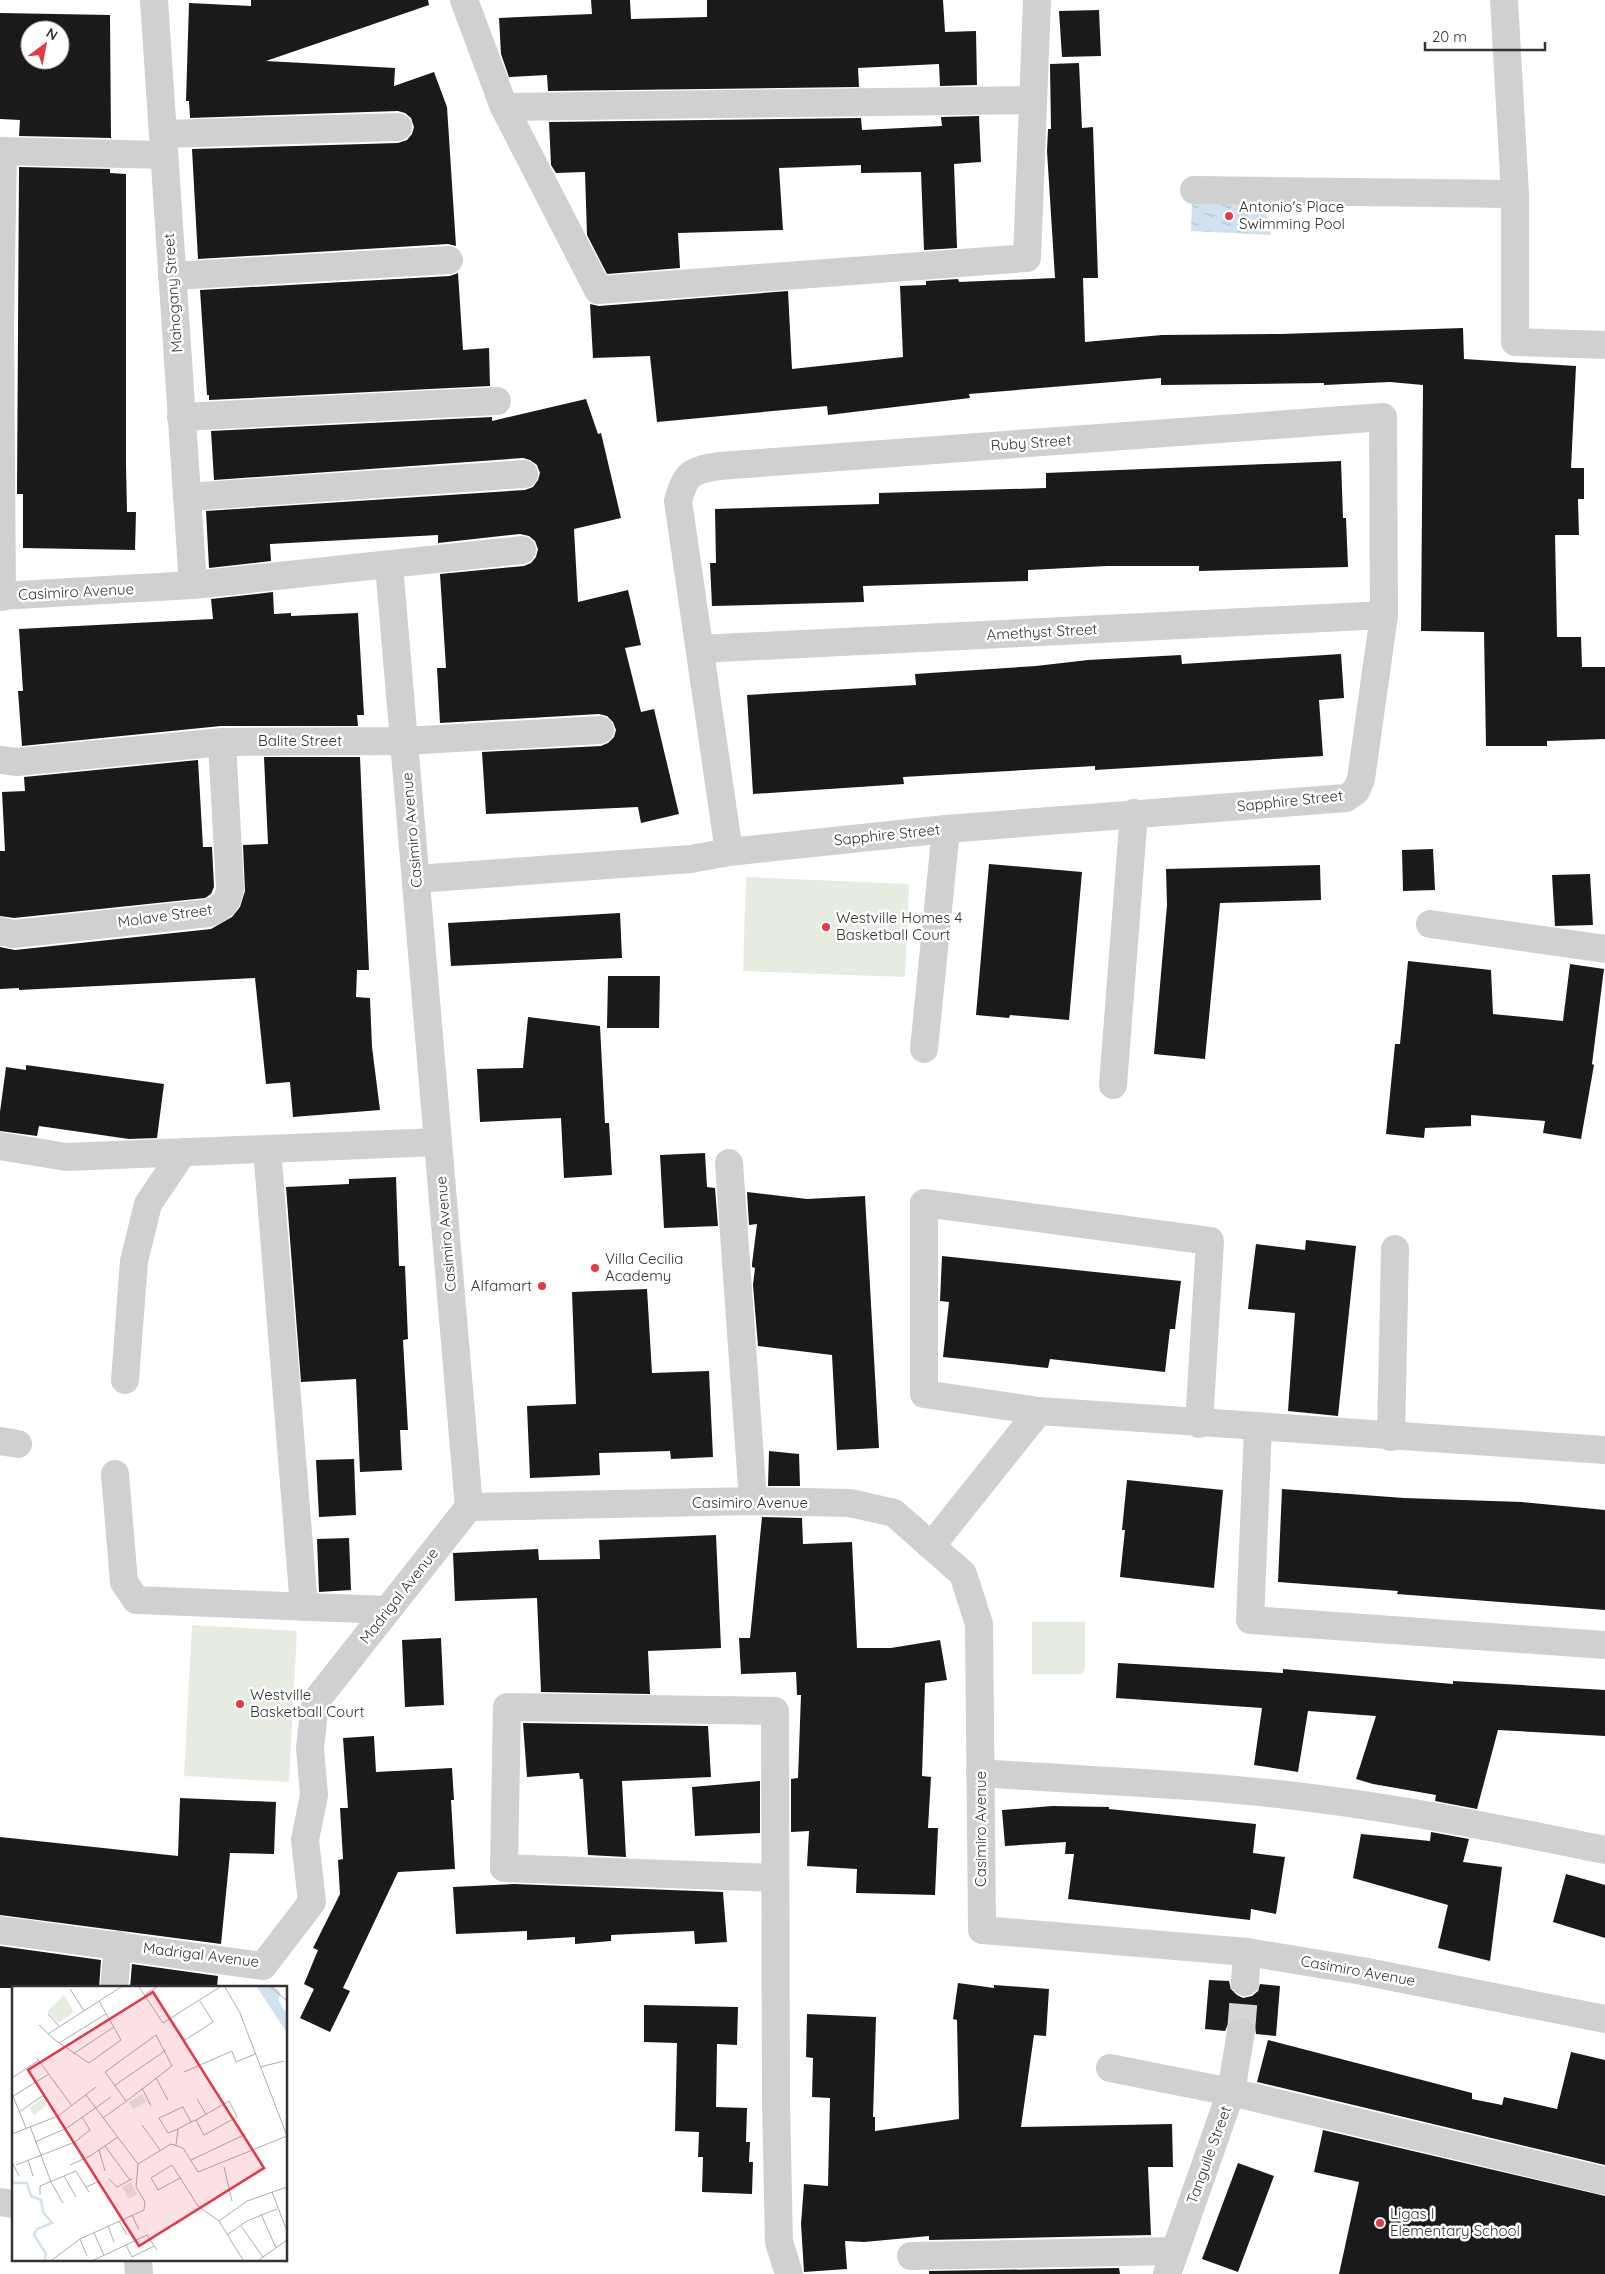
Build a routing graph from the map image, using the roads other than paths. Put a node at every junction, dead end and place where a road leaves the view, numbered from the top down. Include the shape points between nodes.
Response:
1 (154, 0) edge
2 (464, 0) edge
3 (1037, 0) edge
4 (1504, 0) edge
5 (1033, 100) junction
6 (504, 108) junction
7 (398, 127) dead end
8 (164, 145) junction
9 (2, 151) edge
10 (1194, 190) dead end
11 (1515, 194) junction
12 (449, 260) dead end
13 (172, 276) junction
14 (0, 324) edge
15 (1605, 345) edge
16 (497, 401) dead end
17 (181, 417) junction
18 (524, 474) dead end
19 (187, 497) junction
20 (522, 550) dead end
21 (389, 565) junction
22 (193, 585) junction
23 (1, 596) edge
24 (1384, 615) junction
25 (700, 649) junction
26 (600, 730) dead end
27 (404, 741) junction
28 (222, 742) junction
29 (0, 760) edge
30 (1134, 813) junction
31 (946, 829) junction
32 (729, 852) junction
33 (416, 879) junction
34 (1430, 924) dead end
35 (0, 931) edge
36 (1605, 949) edge
37 (924, 1050) dead end
38 (1114, 1085) dead end
39 (438, 1142) junction
40 (0, 1146) edge
41 (267, 1149) junction
42 (183, 1152) junction
43 (729, 1164) dead end
44 (1395, 1249) dead end
45 (125, 1380) dead end
46 (1039, 1411) junction
47 (1199, 1424) junction
48 (1258, 1427) junction
49 (1391, 1436) junction
50 (1605, 1450) edge
51 (115, 1474) dead end
52 (753, 1501) junction
53 (469, 1507) junction
54 (932, 1545) junction
55 (304, 1607) junction
56 (387, 1610) junction
57 (1605, 1645) edge
58 (980, 1773) junction
59 (1605, 1850) edge
60 (775, 1878) junction
61 (0, 1930) edge
62 (118, 1945) junction
63 (1247, 1952) junction
64 (1245, 1982) tunnel mouth
65 (114, 1986) edge
66 (1605, 2019) edge
67 (1241, 2032) tunnel mouth
68 (1110, 2068) dead end
69 (1231, 2092) junction
70 (1605, 2181) edge
71 (911, 2256) dead end
72 (1171, 2263) edge
73 (789, 2274) edge

1 - 8 street, Mahogany Street
2 - 6 street
3 - 5 street
4 - 11 street
5 - 6 street
5 - 6 street via 1027,258 598,290
7 - 8 street
8 - 9 street
8 - 13 street, Mahogany Street
9 - 14 street, Casimiro Avenue
10 - 11 street
11 - 15 street via 1515,342
12 - 13 street
13 - 17 street, Mahogany Street
14 - 23 street, Casimiro Avenue
16 - 17 street
17 - 19 street, Mahogany Street
18 - 19 street
19 - 22 street, Mahogany Street
20 - 21 street, Casimiro Avenue
21 - 22 street, Casimiro Avenue
21 - 27 street, Casimiro Avenue
22 - 23 street, Casimiro Avenue
24 - 25 street, Amethyst Street
24 - 25 street, Ruby Street via 1383,418 698,470 684,481 678,501
24 - 30 street, Sapphire Street via 1364,766 1356,791 1346,798 1330,800
25 - 32 street
26 - 27 street, Balite Street
27 - 28 street, Balite Street
27 - 33 street, Casimiro Avenue
28 - 29 street, Balite Street via 17,762
28 - 35 street, Molave Street via 230,888 228,900 221,908 209,913 33,932 13,934
30 - 31 street, Sapphire Street
30 - 38 street
31 - 32 street, Sapphire Street
31 - 37 street
32 - 33 street, Sapphire Street via 690,859
33 - 39 street, Casimiro Avenue
34 - 36 street
39 - 41 street
39 - 53 street, Casimiro Avenue
40 - 42 street via 66,1157
41 - 42 street
41 - 55 street
42 - 45 street via 148,1204 134,1261
43 - 52 street
44 - 49 street
46 - 47 street
46 - 47 street via 924,1394 924,1203 1210,1241
46 - 54 street
47 - 48 street
48 - 49 street
48 - 57 street via 1250,1620
49 - 50 street
51 - 55 street via 124,1582 136,1600
52 - 53 street, Casimiro Avenue
52 - 54 street, Casimiro Avenue via 850,1504 894,1513
53 - 56 street, Madrigal Avenue
54 - 58 street, Casimiro Avenue via 963,1574 979,1624
55 - 56 street
56 - 62 street, Madrigal Avenue via 315,1702 310,1748 314,1795 305,1840 312,1902 263,1966
58 - 59 street via 1211,1788 1318,1799 1447,1818
58 - 63 street, Casimiro Avenue via 982,1930
60 - 60 street via 504,1868 507,1707 775,1711
60 - 73 street via 779,2242
61 - 62 street, Madrigal Avenue
62 - 65 street
63 - 64 street
63 - 66 street, Casimiro Avenue
67 - 69 street, Tanguile Street
68 - 69 street
69 - 70 street
69 - 72 street, Tanguile Street
71 - 72 street

